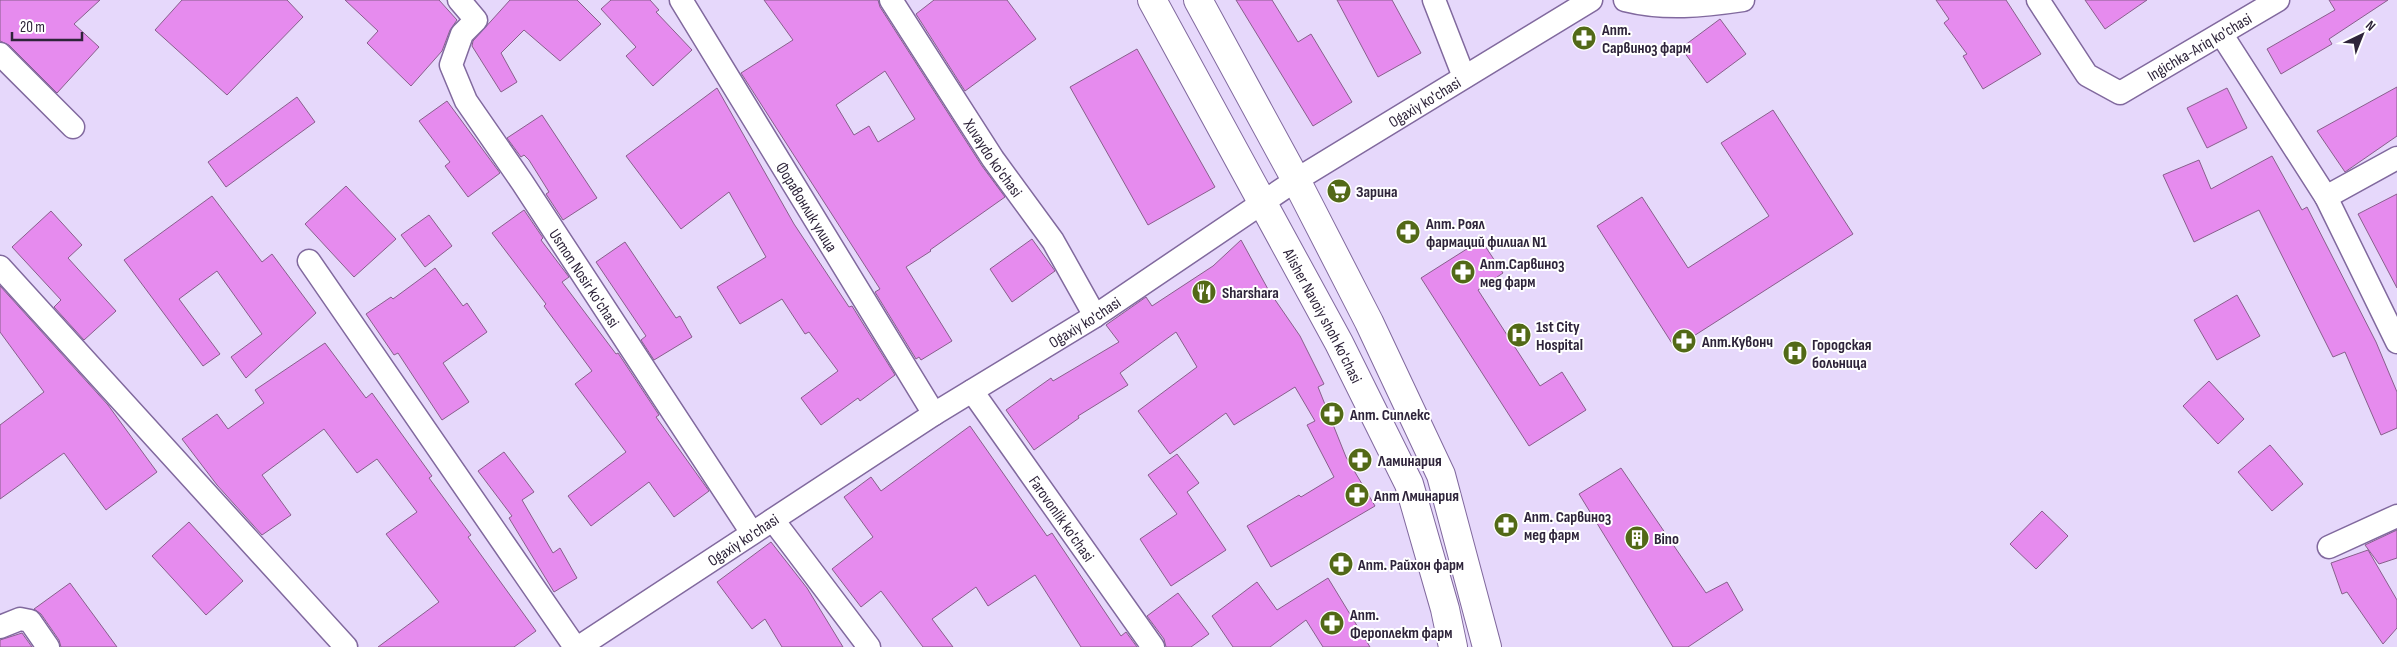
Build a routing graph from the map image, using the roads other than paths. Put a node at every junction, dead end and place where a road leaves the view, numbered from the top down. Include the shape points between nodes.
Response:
1 (458, 0) edge
2 (681, 0) edge
3 (891, 0) edge
4 (1152, 0) edge
5 (1198, 0) edge
6 (1434, 0) edge
7 (1591, 0) edge
8 (1743, 0) edge
9 (2038, 0) edge
10 (2278, 0) edge
11 (1639, 2) edge
12 (2222, 35) junction
13 (0, 54) edge
14 (1464, 77) junction
15 (74, 127) dead end
16 (2397, 158) edge
17 (1296, 180) junction
18 (2326, 196) junction
19 (1261, 202) junction
20 (309, 261) dead end
21 (0, 267) edge
22 (1095, 316) junction
23 (2397, 342) edge
24 (972, 391) junction
25 (934, 414) junction
26 (2397, 516) edge
27 (773, 520) junction
28 (752, 533) junction
29 (2328, 547) dead end
30 (0, 627) edge
31 (48, 647) edge
32 (346, 647) edge
33 (575, 647) edge
34 (579, 647) edge
35 (869, 647) edge
36 (1153, 647) edge
37 (1453, 647) edge
38 (1487, 647) edge

1 - 28 street, Usmon Nosir ko'chasi via 476,20 462,34 451,65 466,101 528,190
2 - 25 street, Форавонлик улица
3 - 22 street, Xuvaydo ko'chasi via 993,159 1053,241
4 - 19 main road, Alisher Navoiy shoh ko'chasi
5 - 17 main road
6 - 14 street
7 - 14 street, Ogaxiy ko'chasi
8 - 11 street via 1700,7
9 - 12 street, Ingichka-Ariq ko'chasi via 2087,75 2120,93
10 - 12 street, Ingichka-Ariq ko'chasi
12 - 18 street
13 - 15 street
14 - 17 street, Ogaxiy ko'chasi
16 - 18 street
17 - 19 street, Ogaxiy ko'chasi
17 - 38 main road via 1369,322 1441,475
18 - 23 street
19 - 22 street, Ogaxiy ko'chasi
19 - 37 main road, Alisher Navoiy shoh ko'chasi via 1339,343 1409,484
20 - 33 street
21 - 32 street
22 - 24 street, Ogaxiy ko'chasi
24 - 25 street, Ogaxiy ko'chasi
24 - 36 street, Farovonlik ko'chasi
25 - 27 street, Ogaxiy ko'chasi
26 - 29 street
27 - 28 street, Ogaxiy ko'chasi
27 - 35 street
28 - 34 street, Ogaxiy ko'chasi
30 - 31 street via 20,618 30,621

